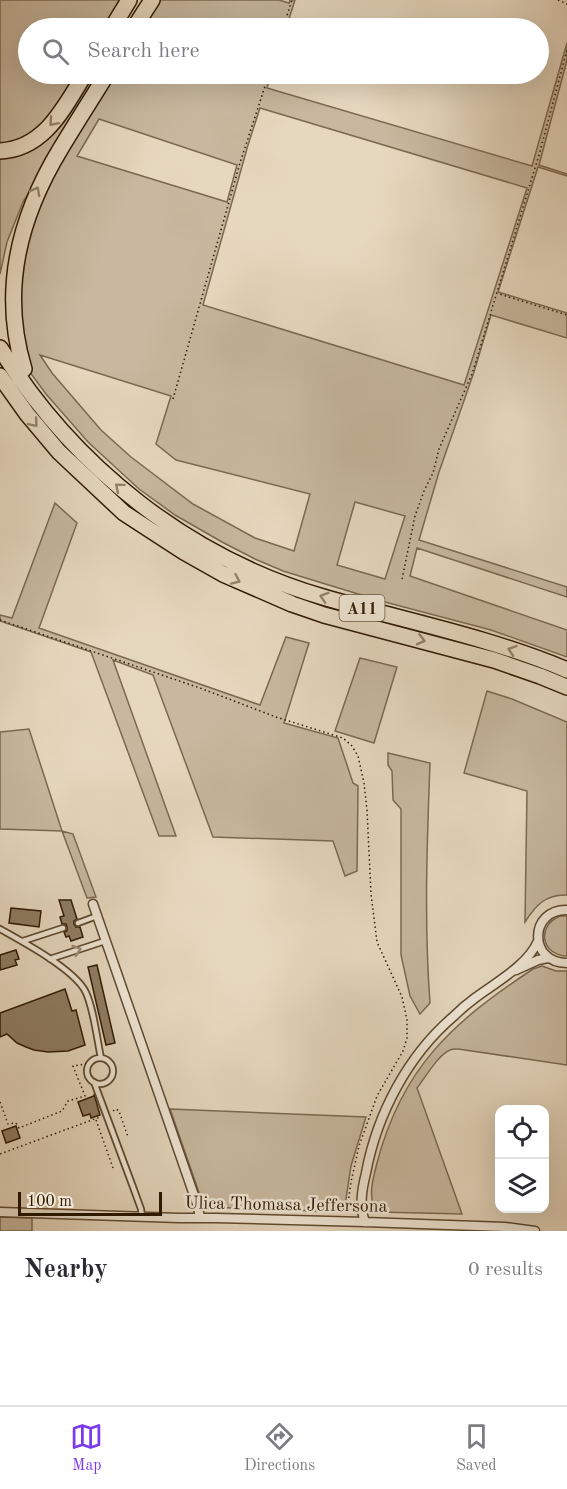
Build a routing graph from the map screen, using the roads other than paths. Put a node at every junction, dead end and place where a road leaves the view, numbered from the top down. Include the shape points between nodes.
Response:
1 (129, 0) edge
2 (152, 0) edge
3 (118, 18) edge
4 (140, 18) edge
5 (79, 84) edge
6 (101, 84) edge
7 (0, 151) edge
8 (0, 348) edge
9 (0, 376) edge
10 (66, 437) junction
11 (567, 670) edge
12 (567, 687) edge
13 (93, 904) dead end
14 (567, 910) edge
15 (97, 916) junction
16 (78, 923) dead end
17 (0, 928) edge
18 (63, 928) dead end
19 (105, 941) junction
20 (538, 941) junction
21 (22, 942) junction
22 (548, 958) junction
23 (50, 959) junction
24 (567, 963) edge
25 (513, 971) junction
26 (101, 1058) junction
27 (94, 1082) junction
28 (0, 1212) edge
29 (142, 1217) junction
30 (201, 1217) junction
31 (365, 1222) junction
32 (535, 1231) edge

1 - 3 highway
2 - 4 highway
5 -> 7 highway via 39,137 18,148
10 -> 6 highway via 60,420 17,358 4,312 4,281 10,252 36,188
8 - 10 highway, A11
9 -> 12 highway, A11 via 42,433 124,513 213,568 292,604 494,660
11 -> 10 highway, A11 via 508,648 321,597 249,569 181,533 141,505
13 - 15 street
14 - 20 street via 546,918
15 - 16 lane
15 - 19 street
17 - 21 lane
18 - 21 lane
23 -> 19 lane
19 - 30 street
20 - 22 street
20 - 25 street
21 - 23 lane
22 - 24 street
22 - 25 street
23 - 26 lane via 84,989
25 - 31 street via 452,1017 406,1071 384,1113 368,1160 362,1196
26 - 27 lane via 93,1060 87,1071
26 - 27 lane via 112,1064 113,1075 105,1083
27 - 29 lane
28 - 29 street, Ulica Thomasa Jeffersona
29 - 30 street, Ulica Thomasa Jeffersona
30 - 31 street, Ulica Thomasa Jeffersona
31 - 32 street, Ulica Thomasa Jeffersona

